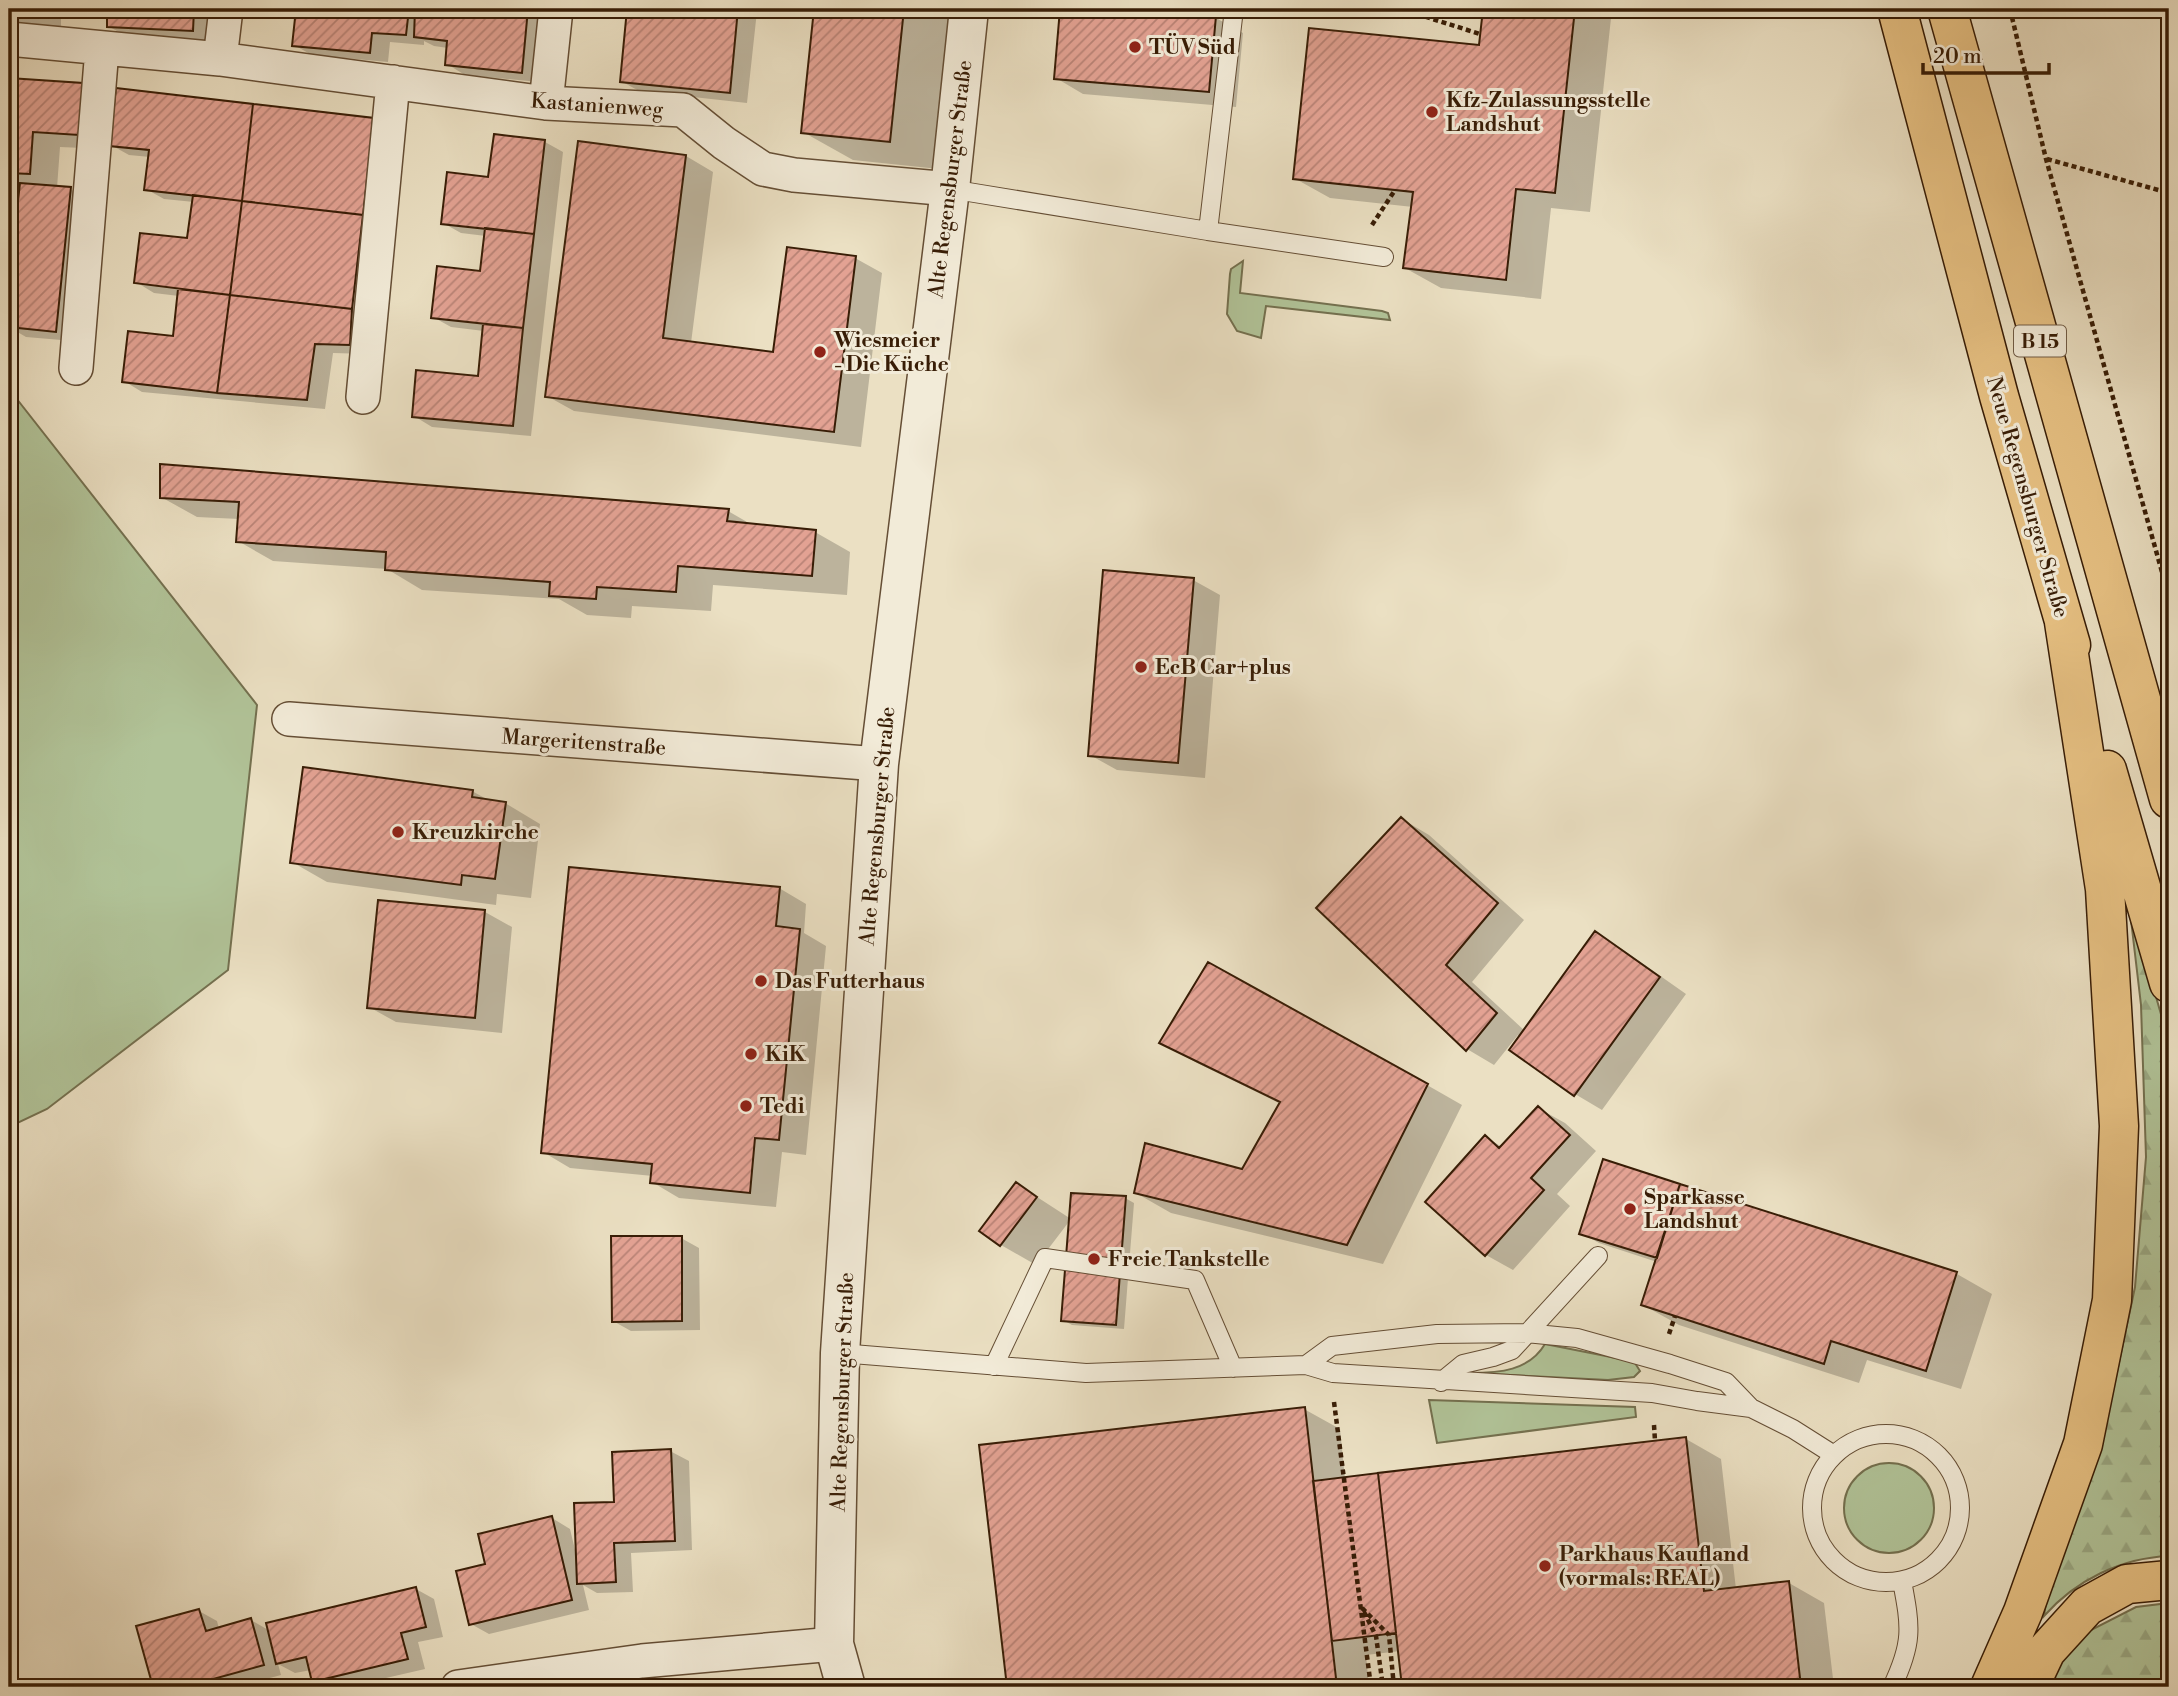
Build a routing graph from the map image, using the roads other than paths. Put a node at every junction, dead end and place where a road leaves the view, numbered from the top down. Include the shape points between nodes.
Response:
1 (226, 9) edge
2 (556, 9) edge
3 (969, 9) edge
4 (1234, 9) edge
5 (1897, 9) edge
6 (1947, 9) edge
7 (9, 39) edge
8 (102, 49) junction
9 (220, 59) junction
10 (393, 82) junction
11 (546, 103) junction
12 (950, 188) junction
13 (1208, 231) junction
14 (1384, 257) dead end
15 (76, 368) dead end
16 (363, 397) dead end
17 (2064, 621) junction
18 (289, 719) dead end
19 (879, 764) junction
20 (2169, 799) edge
21 (2169, 984) edge
22 (1598, 1256) dead end
23 (1526, 1333) junction
24 (840, 1353) junction
25 (1306, 1365) junction
26 (995, 1366) junction
27 (1233, 1368) junction
28 (1441, 1382) junction
29 (1751, 1408) junction
30 (1834, 1455) junction
31 (2169, 1580) edge
32 (1902, 1581) junction
33 (834, 1643) junction
34 (458, 1687) edge
35 (845, 1687) edge
36 (1892, 1687) edge
37 (1990, 1687) edge
38 (2029, 1687) edge

1 - 9 street
2 - 11 street
3 - 12 street, Alte Regensburger Straße
4 - 13 lane
5 - 17 highway, Neue Regensburger Straße / B 15 via 1998,396
6 - 20 highway, B 15
7 - 8 street, Kastanienweg
8 - 9 street, Kastanienweg
8 - 15 street
9 - 10 street, Kastanienweg
10 - 11 street, Kastanienweg
10 - 16 street
11 - 12 street, Kastanienweg via 683,110 763,169
12 - 13 lane
12 - 19 street, Alte Regensburger Straße
13 - 14 lane
17 - 21 highway, Neue Regensburger Straße / B 15
17 - 37 highway via 2105,889 2119,1126 2112,1300 2084,1444 2023,1612
18 - 19 street, Margeritenstraße
19 - 24 street, Alte Regensburger Straße
22 - 23 lane
23 - 25 lane via 1437,1334 1332,1346
23 - 28 lane via 1512,1350 1463,1364
23 - 29 lane via 1577,1338 1726,1382
24 - 26 lane
24 - 33 street, Alte Regensburger Straße
25 - 27 lane
25 - 28 lane via 1333,1373
26 - 27 lane via 1086,1373
26 - 27 lane via 1045,1258 1195,1280
28 - 29 lane via 1652,1393
29 - 30 lane
30 - 32 lane via 1814,1488 1811,1508 1817,1539 1832,1560 1852,1575 1876,1583
30 - 32 lane via 1853,1441 1874,1434 1897,1434 1920,1442 1952,1473 1960,1518 1954,1539 1941,1559
31 - 38 highway via 2127,1584 2087,1606 2046,1651
32 - 36 lane via 1910,1620 1906,1657
33 - 34 street via 642,1661
33 - 35 street, Alte Regensburger Straße

